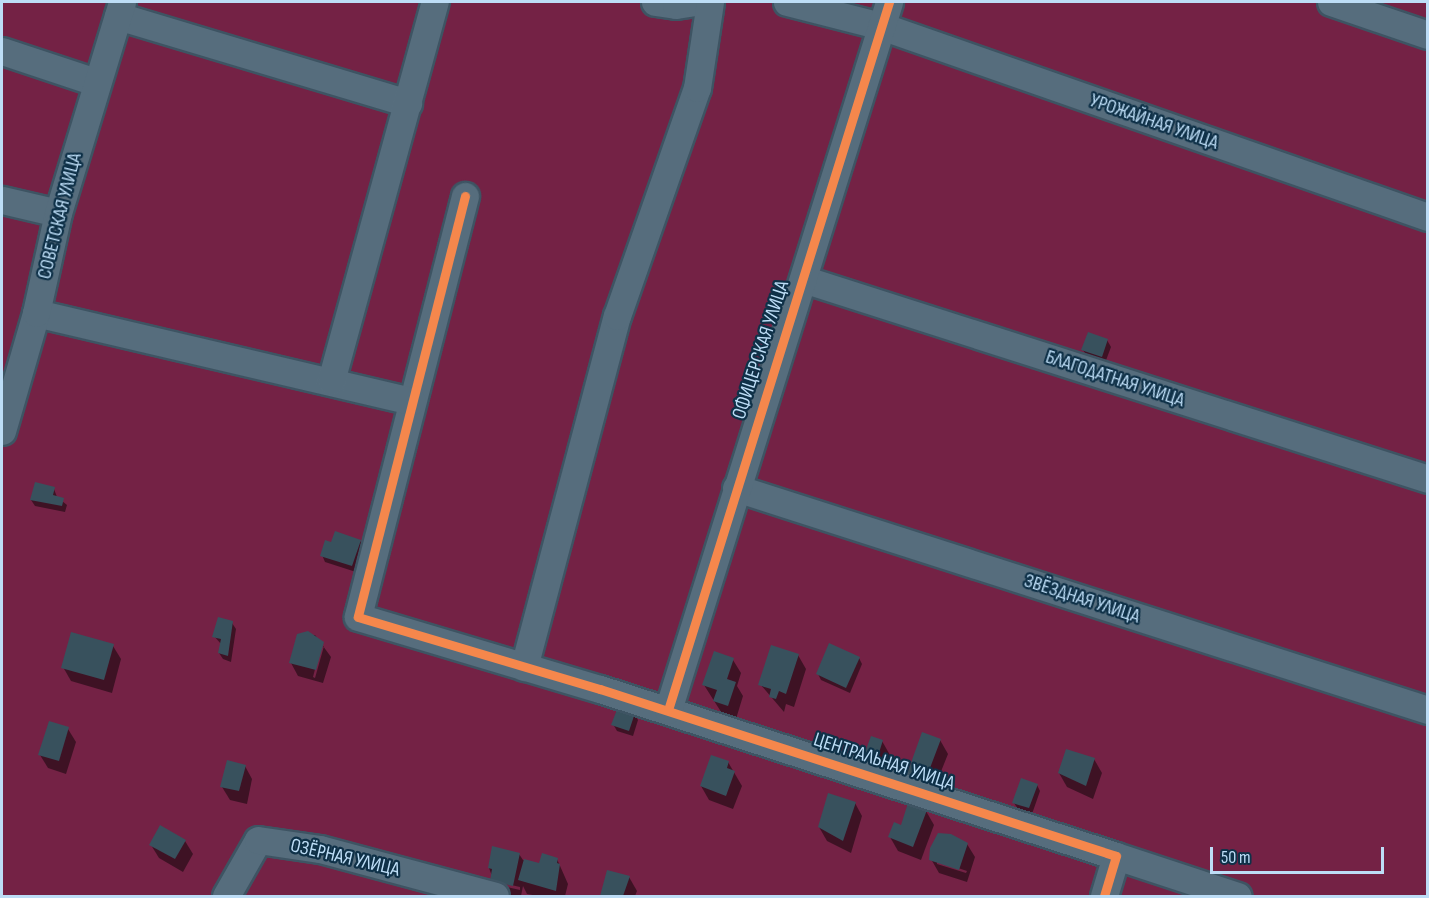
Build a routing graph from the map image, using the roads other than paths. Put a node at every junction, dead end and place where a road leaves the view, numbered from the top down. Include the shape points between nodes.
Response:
1 (435, 2) edge
2 (655, 2) edge
3 (694, 2) edge
4 (710, 2) edge
5 (787, 2) edge
6 (1331, 2) edge
7 (120, 9) edge
8 (885, 14) edge
9 (1428, 35) edge
10 (2, 51) edge
11 (96, 82) junction
12 (408, 103) junction
13 (465, 196) dead end
14 (2, 200) edge
15 (58, 213) junction
16 (1428, 218) edge
17 (803, 279) junction
18 (36, 313) junction
19 (331, 381) junction
20 (412, 401) junction
21 (2, 431) edge
22 (1428, 479) edge
23 (736, 488) junction
24 (524, 667) junction
25 (668, 710) junction
26 (1428, 710) edge
27 (1116, 856) junction
28 (226, 897) edge
29 (495, 897) edge
30 (1104, 897) edge
31 (1238, 897) edge

1 - 12 street
2 - 3 street
4 - 24 street via 697,88 616,316
5 - 8 street, УРОЖАЙНАЯ УЛИЦА
6 - 9 street
7 - 11 street, СОВЕТСКАЯ УЛИЦА
7 - 12 street
8 - 16 street, УРОЖАЙНАЯ УЛИЦА
8 - 17 street, ОФИЦЕРСКАЯ УЛИЦА
10 - 11 street
11 - 15 street, СОВЕТСКАЯ УЛИЦА
12 - 19 street
13 - 20 street
14 - 15 street
15 - 18 street, СОВЕТСКАЯ УЛИЦА
17 - 22 street, БЛАГОДАТНАЯ УЛИЦА
17 - 23 street, ОФИЦЕРСКАЯ УЛИЦА
18 - 19 street
18 - 21 street, СОВЕТСКАЯ УЛИЦА
19 - 20 street
20 - 24 street, ЦЕНТРАЛЬНАЯ УЛИЦА via 358,617
23 - 25 street, ОФИЦЕРСКАЯ УЛИЦА
23 - 26 street, ЗВЁЗДНАЯ УЛИЦА
24 - 25 street, ЦЕНТРАЛЬНАЯ УЛИЦА
25 - 27 street, ЦЕНТРАЛЬНАЯ УЛИЦА
27 - 30 street
27 - 31 street, ЦЕНТРАЛЬНАЯ УЛИЦА
28 - 29 street, ОЗЁРНАЯ УЛИЦА via 258,840 320,849

